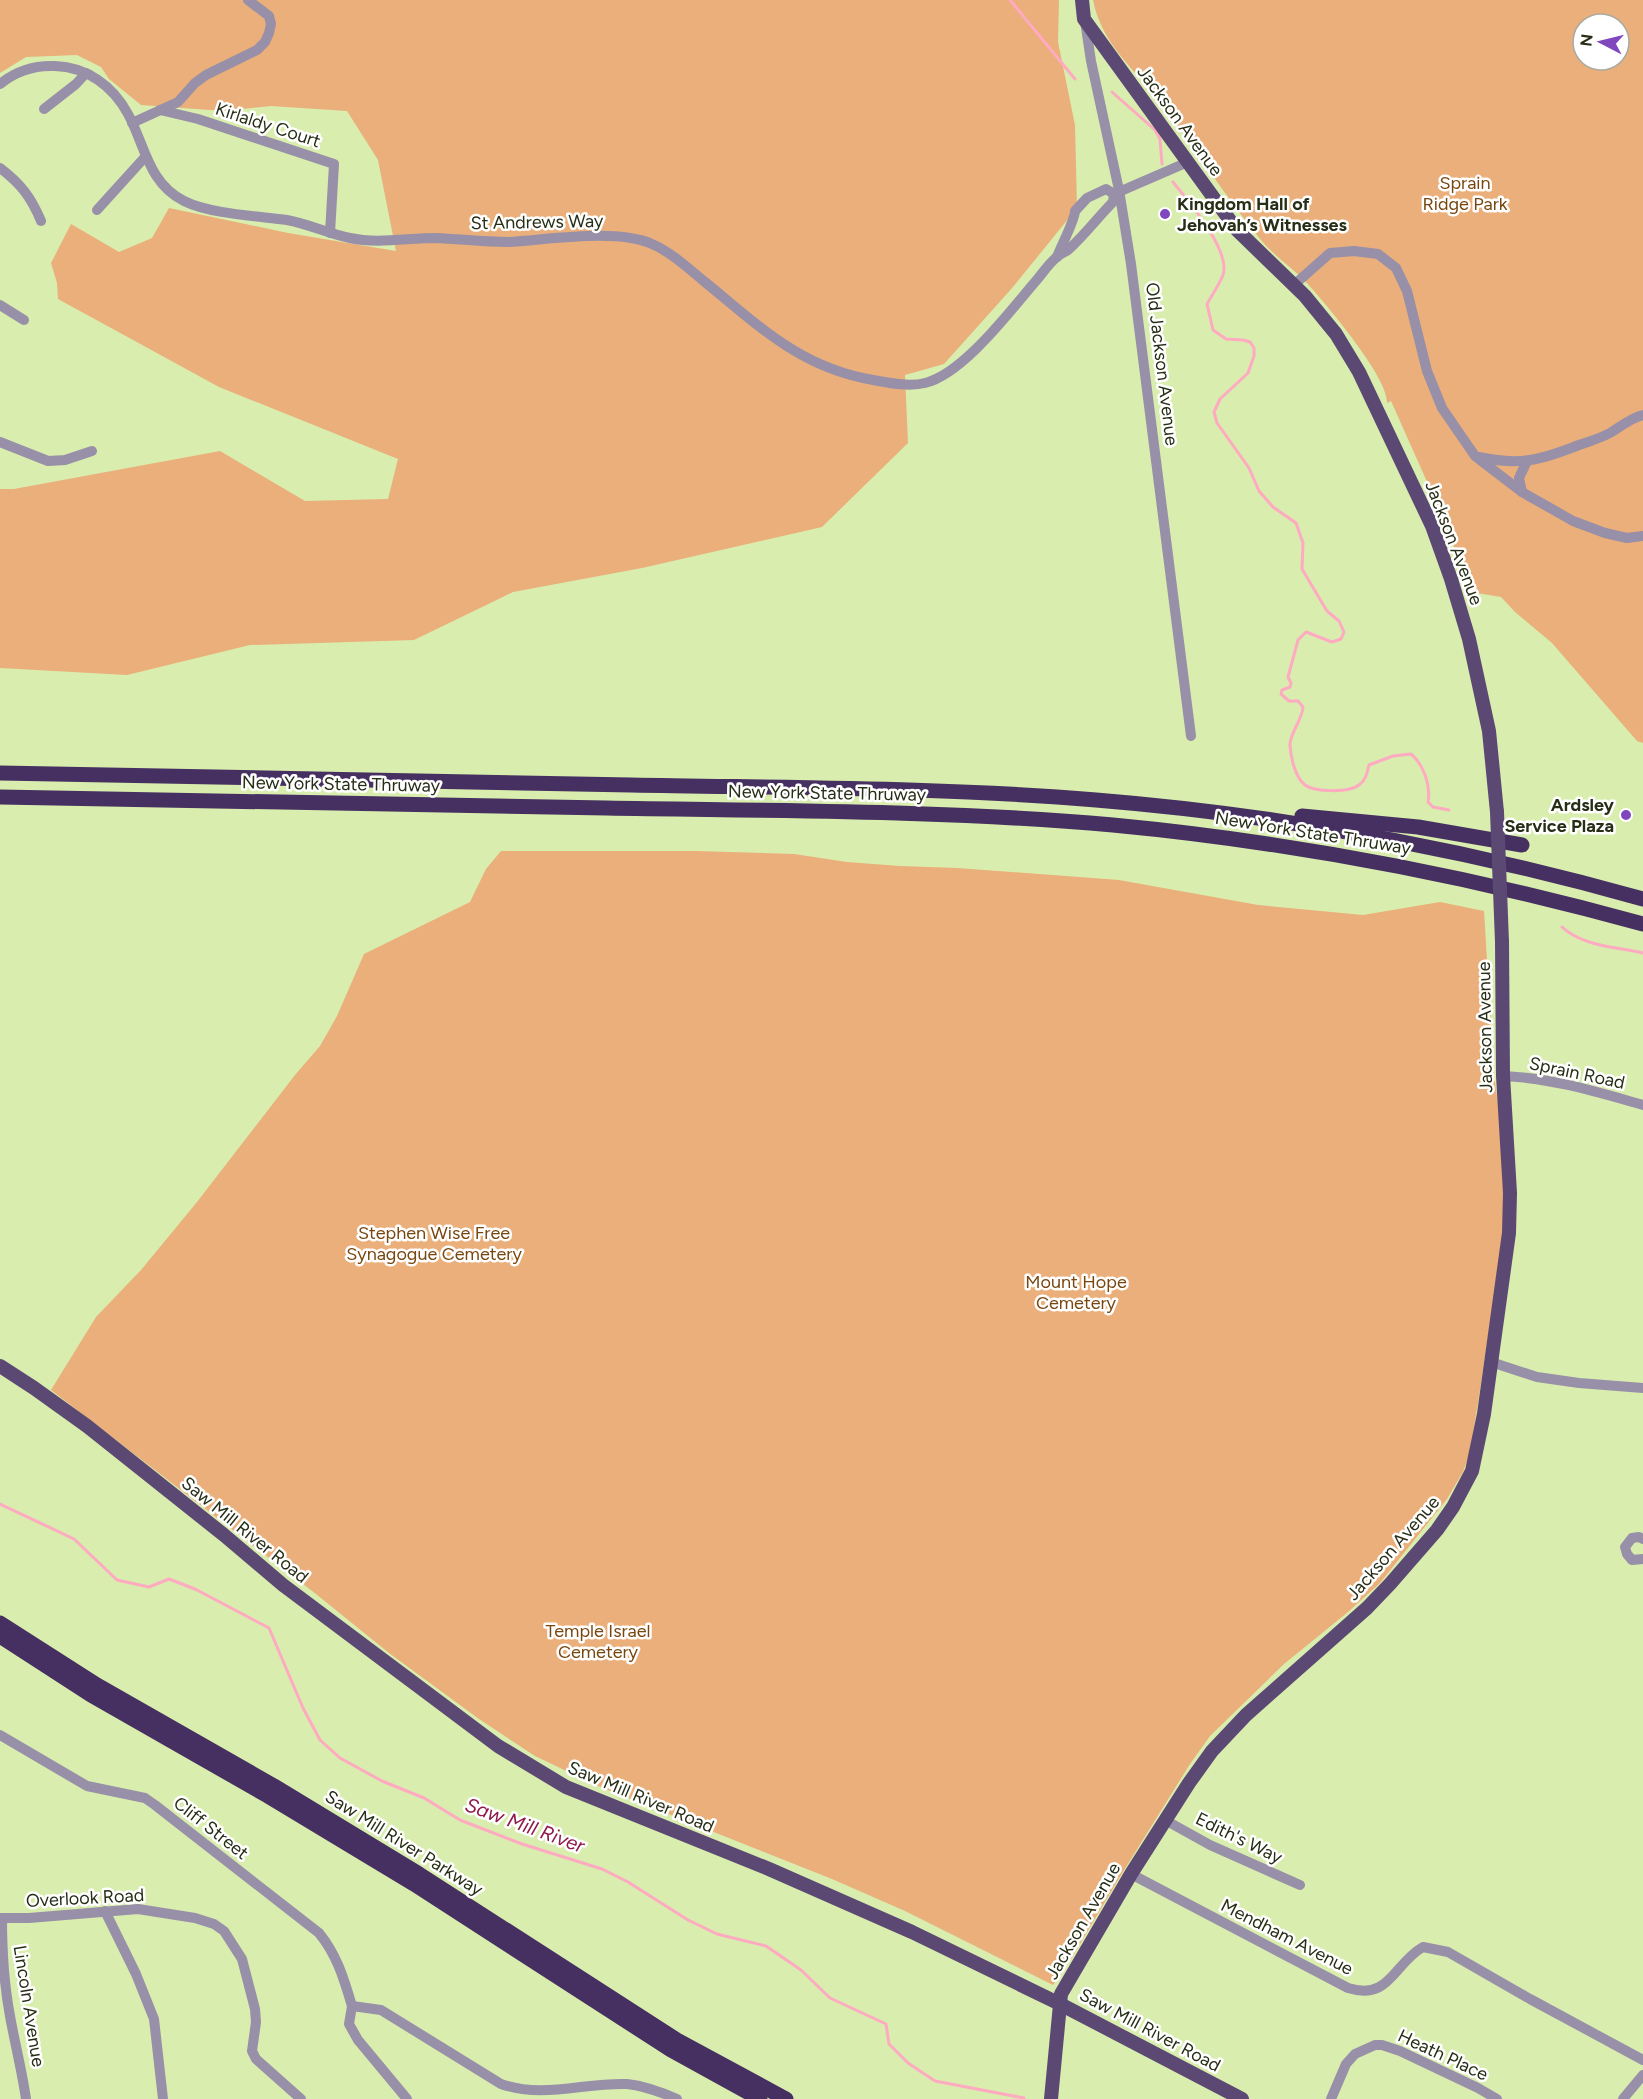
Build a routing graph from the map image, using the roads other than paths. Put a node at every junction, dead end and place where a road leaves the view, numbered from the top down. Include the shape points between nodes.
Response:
1 (248, 0) edge
2 (1082, 0) edge
3 (1084, 19) junction
4 (86, 73) junction
5 (0, 84) edge
6 (44, 110) dead end
7 (160, 110) junction
8 (132, 123) junction
9 (145, 157) junction
10 (1188, 162) junction
11 (0, 168) edge
12 (1117, 192) junction
13 (1093, 199) junction
14 (97, 210) dead end
15 (1102, 212) junction
16 (1075, 217) junction
17 (41, 221) dead end
18 (1088, 228) junction
19 (330, 233) junction
20 (1057, 257) junction
21 (1294, 284) junction
22 (0, 305) edge
23 (24, 320) dead end
24 (1643, 415) edge
25 (0, 442) edge
26 (92, 451) dead end
27 (1475, 456) junction
28 (1527, 461) junction
29 (1522, 492) junction
30 (1643, 536) edge
31 (1191, 736) dead end
32 (0, 773) edge
33 (0, 797) edge
34 (1202, 811) junction
35 (1522, 845) dead end
36 (1643, 899) edge
37 (1643, 924) edge
38 (1503, 1076) junction
39 (1643, 1105) edge
40 (1491, 1362) junction
41 (0, 1366) edge
42 (1643, 1388) edge
43 (1643, 1539) edge
44 (1643, 1559) edge
45 (0, 1623) edge
46 (0, 1636) edge
47 (0, 1735) edge
48 (1165, 1820) junction
49 (1131, 1874) junction
50 (1300, 1885) dead end
51 (105, 1911) junction
52 (1, 1918) edge
53 (1059, 2004) junction
54 (352, 2006) junction
55 (10, 2016) junction
56 (0, 2023) edge
57 (1643, 2060) edge
58 (1643, 2075) edge
59 (26, 2099) edge
60 (163, 2099) edge
61 (301, 2099) edge
62 (407, 2099) edge
63 (677, 2099) edge
64 (760, 2099) edge
65 (786, 2099) edge
66 (1051, 2099) edge
67 (1242, 2099) edge
68 (1331, 2099) edge
69 (1497, 2099) edge
70 (1623, 2099) edge

1 - 7 street via 269,16 271,24 265,42 257,50 206,75 183,98
2 - 3 main road, Old Jackson Avenue
3 - 10 main road, Jackson Avenue
3 - 12 street, Old Jackson Avenue
4 - 5 street, St Andrews Way via 67,67 35,67 9,76
4 - 6 street
4 - 8 street, St Andrews Way via 114,94
7 - 8 street
7 - 19 street, Kirlaldy Court via 334,164
8 - 9 street, St Andrews Way
9 - 14 street
9 - 19 street, St Andrews Way via 167,189 191,204 302,223
10 - 12 street
10 - 21 main road, Jackson Avenue via 1237,230
11 - 17 street via 32,200
12 - 13 street via 1107,189
12 - 15 street, St Andrews Way
12 - 31 street, Old Jackson Avenue via 1131,264
13 - 15 street
13 - 16 street, St Andrews Way via 1087,198 1075,211
15 - 18 street, St Andrews Way
16 - 18 street
16 - 20 street, St Andrews Way
18 - 20 street, St Andrews Way
19 - 20 street, St Andrews Way via 362,240 435,238 504,242 627,237 652,244 685,266 804,358 860,378 910,385 931,381 956,368
21 - 27 street via 1330,253 1378,254 1396,268 1407,291 1427,371 1442,408
21 - 38 main road, Jackson Avenue, bridge via 1336,334 1359,372 1432,526 1469,639 1489,731 1497,812
22 - 23 street
24 - 28 street via 1609,434
25 - 26 street via 56,462
27 - 28 street
27 - 29 street
28 - 29 street via 1519,478
29 - 30 street via 1573,521 1605,533 1627,538
32 - 34 highway, New York State Thruway via 931,790 1078,798
33 - 37 highway, New York State Thruway via 906,813 1065,821 1178,832 1347,856 1480,883
34 - 35 highway via 1386,824
34 - 36 highway, New York State Thruway via 1435,849
38 - 39 street, Sprain Road via 1573,1085
38 - 40 main road, Jackson Avenue via 1509,1233
40 - 42 street via 1537,1377
40 - 48 main road, Jackson Avenue via 1472,1471 1437,1530 1367,1608 1229,1732
41 - 53 main road, Saw Mill River Road via 87,1426 360,1643 498,1746 556,1781 839,1899
43 - 44 street via 1632,1538 1625,1547 1632,1560
45 - 65 highway, Saw Mill River Parkway via 97,1685 409,1868 677,2040
46 - 64 highway, Saw Mill River Parkway via 91,1695 395,1872 671,2050
47 - 54 street, Cliff Street via 87,1786 145,1798 155,1805 319,1934 337,1960
48 - 49 main road, Jackson Avenue
48 - 50 street, Edith's Way via 1210,1845
49 - 53 main road, Jackson Avenue via 1061,1994
49 - 57 street, Mendham Avenue via 1348,1988 1373,1991 1384,1985 1423,1947 1448,1952
51 - 52 street, Overlook Road
51 - 60 street via 154,2019
51 - 61 street, Overlook Road via 138,1909 195,1918 224,1931 242,1959 255,2009 252,2051 256,2060
52 - 55 street, Lincoln Avenue
53 - 66 main road, Jackson Avenue
53 - 67 main road, Saw Mill River Road
54 - 62 street, Cliff Street via 349,2024 358,2040
54 - 63 street via 381,2010 510,2087 569,2090 636,2085
55 - 56 street
55 - 59 street, Lincoln Avenue
58 - 70 street
68 - 69 street, Heath Place via 1346,2064 1355,2054 1375,2045 1400,2051

